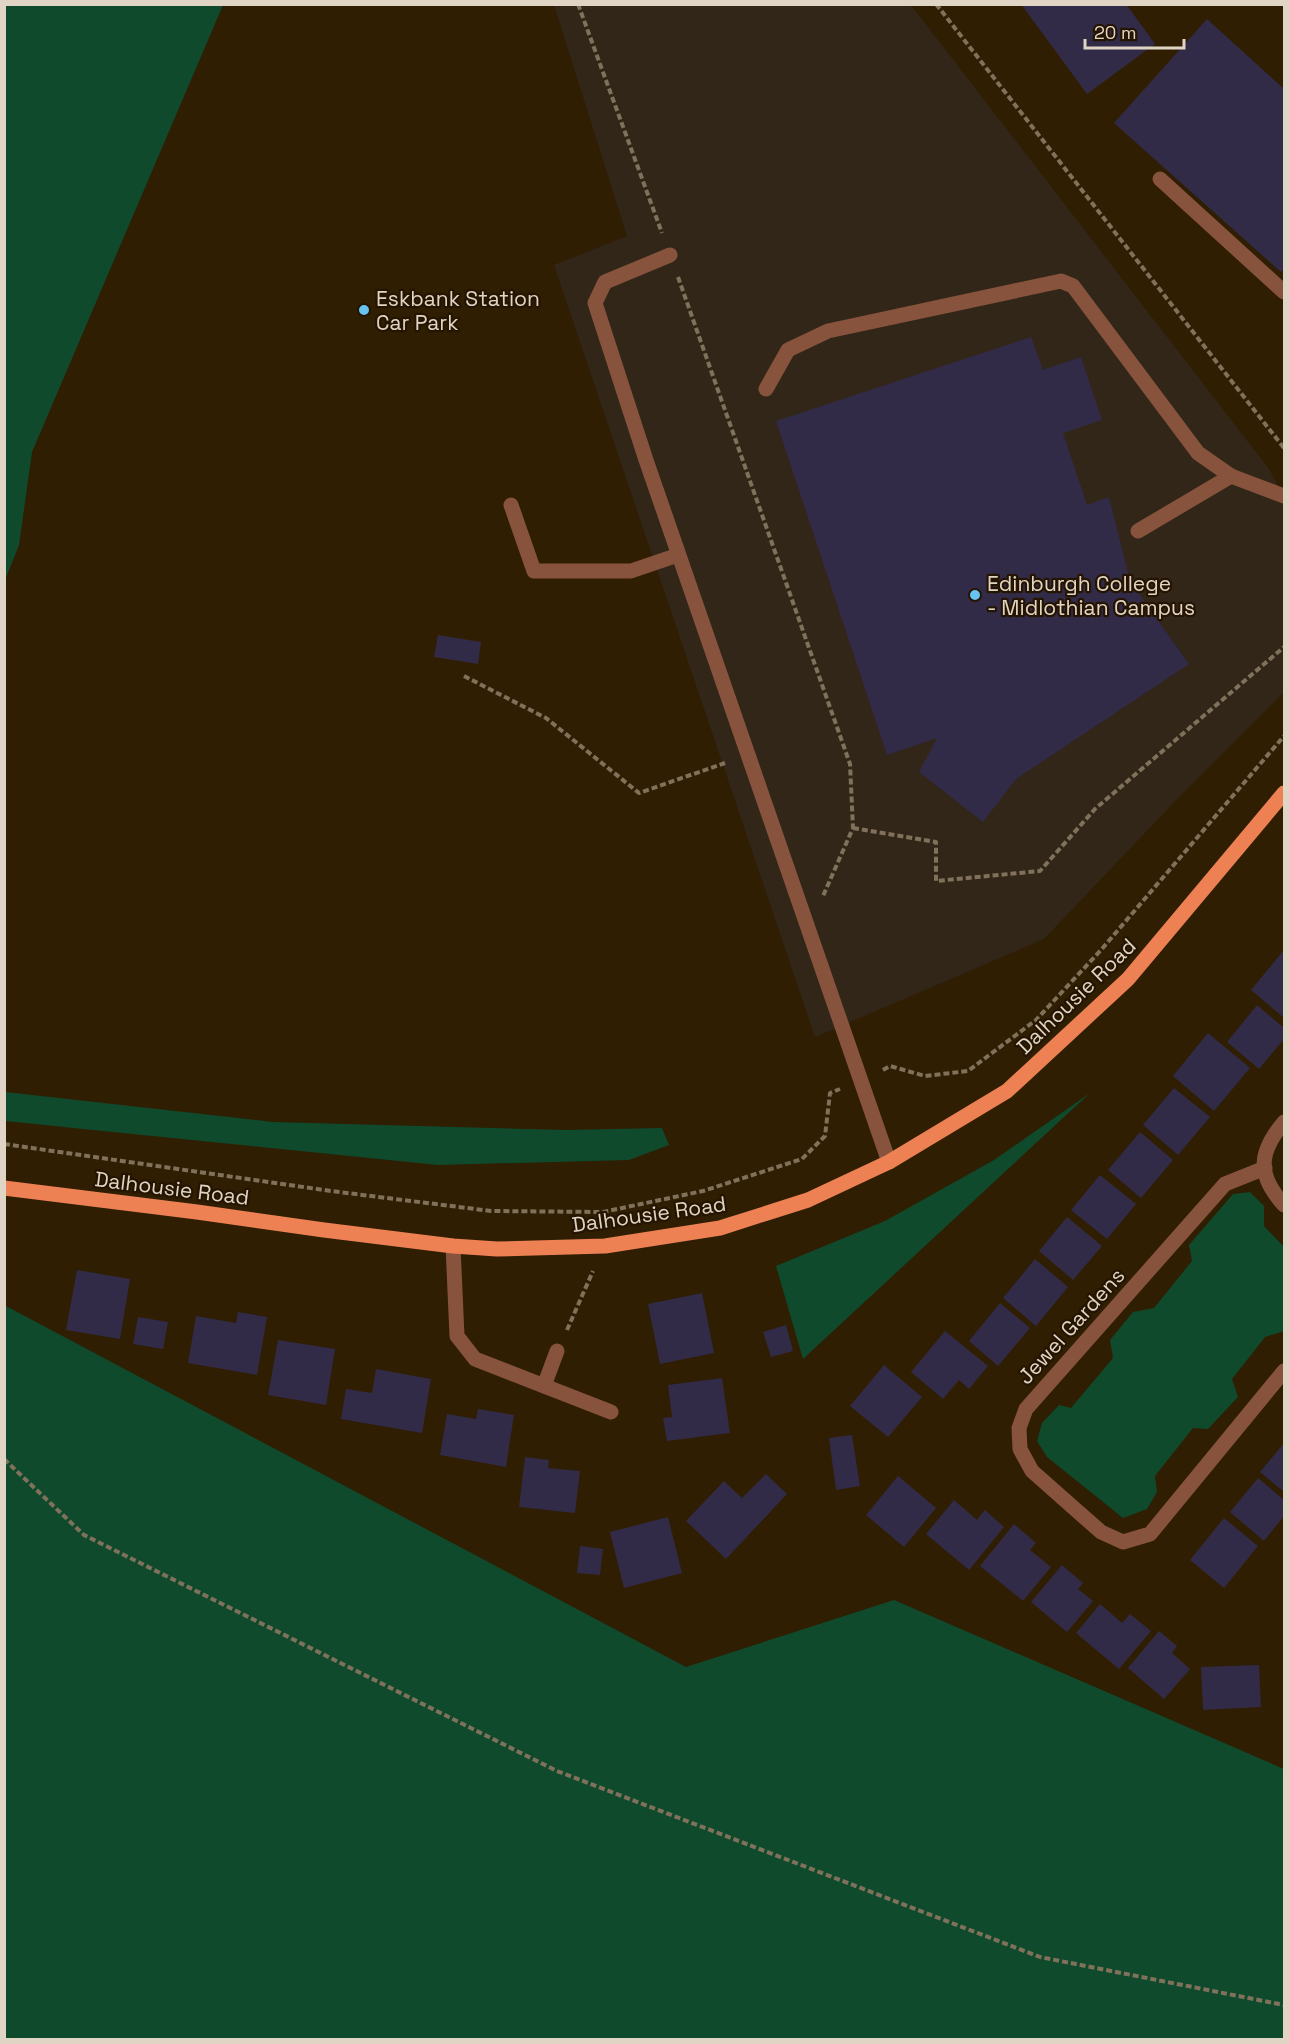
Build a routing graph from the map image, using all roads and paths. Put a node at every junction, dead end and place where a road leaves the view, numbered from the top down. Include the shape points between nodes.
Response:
1 (578, 4) edge
2 (936, 4) edge
3 (1160, 179) dead end
4 (670, 255) junction
5 (1284, 292) edge
6 (766, 389) dead end
7 (1284, 448) edge
8 (1231, 476) junction
9 (1284, 496) edge
10 (511, 505) dead end
11 (1138, 531) dead end
12 (678, 555) junction
13 (1284, 647) edge
14 (464, 676) dead end
15 (1284, 736) edge
16 (748, 754) junction
17 (1284, 793) edge
18 (853, 828) junction
19 (809, 930) junction
20 (861, 1081) junction
21 (1284, 1122) edge
22 (4, 1144) edge
23 (889, 1162) junction
24 (1265, 1168) junction
25 (4, 1188) edge
26 (1284, 1205) edge
27 (453, 1246) junction
28 (605, 1246) junction
29 (557, 1351) joint
30 (1284, 1371) edge
31 (544, 1386) junction
32 (611, 1412) dead end
33 (4, 1459) edge
34 (1284, 2005) edge

1 - 4 path
2 - 7 path
3 - 5 street
4 - 12 street via 604,282 595,303
4 - 18 path via 850,764
6 - 8 street via 788,350 828,331 1061,281 1073,286 1198,453
8 - 9 street
8 - 11 street
10 - 12 street via 534,571 630,571
12 - 16 street
13 - 18 path via 1095,809 1040,871 936,881 936,842
14 - 16 path via 546,718 639,793
15 - 20 path via 1036,1020 968,1071 925,1076 890,1066
16 - 19 street
17 - 23 main road, Dalhousie Road via 1128,979 1007,1091
18 - 19 path
19 - 20 street
20 - 22 path via 830,1093 825,1136 802,1159 703,1191 603,1212 491,1211
20 - 23 street
21 - 24 street via 1264,1152
23 - 28 main road, Dalhousie Road via 808,1200 720,1228
24 - 26 street via 1270,1189
24 - 30 street, Jewel Gardens via 1225,1184 1026,1409 1019,1428 1020,1449 1032,1472 1101,1532 1123,1542 1150,1534
25 - 27 main road, Dalhousie Road
27 - 28 main road, Dalhousie Road
27 - 31 street via 457,1335 475,1359
28 - 29 path
29 - 31 street
31 - 32 street
33 - 34 path via 84,1534 557,1771 1040,1957

